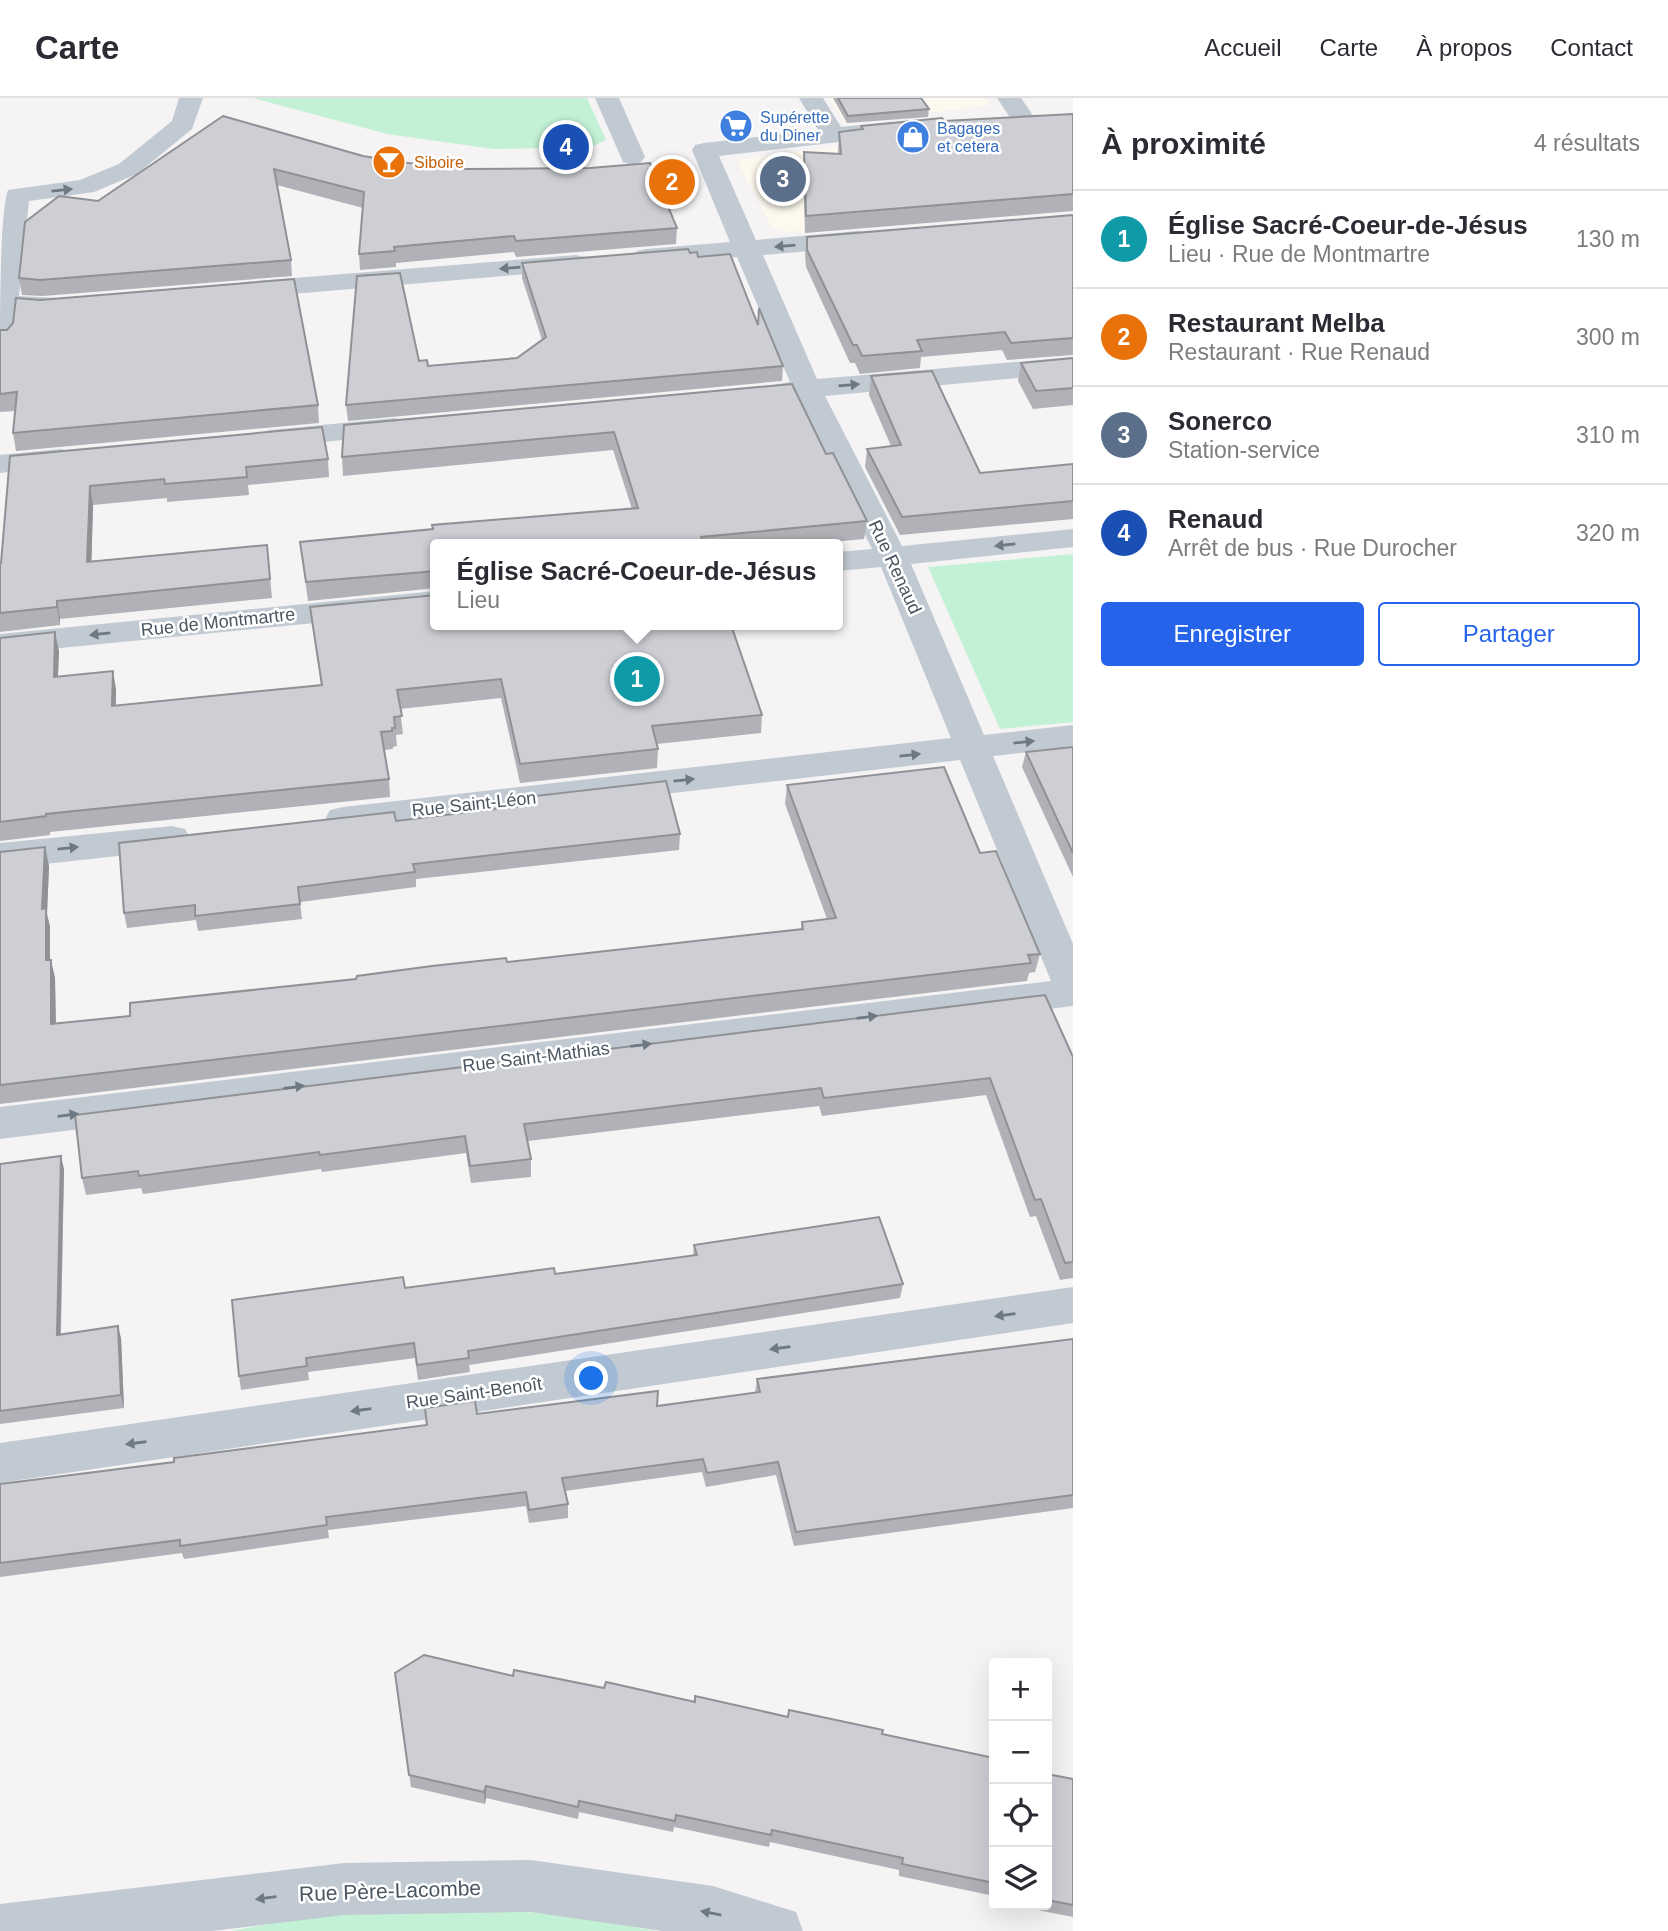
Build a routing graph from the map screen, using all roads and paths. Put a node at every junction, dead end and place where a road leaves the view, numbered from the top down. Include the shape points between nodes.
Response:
1 (607, 98) edge
2 (811, 98) edge
3 (188, 99) edge
4 (1009, 111) edge
5 (1048, 116) edge
6 (915, 127) edge
7 (833, 134) junction
8 (632, 157) dead end
9 (8, 196) edge
10 (881, 237) edge
11 (746, 249) junction
12 (622, 259) edge
13 (594, 261) edge
14 (222, 292) edge
15 (84, 303) edge
16 (2, 304) edge
17 (0, 339) edge
18 (1073, 365) edge
19 (807, 388) junction
20 (752, 394) edge
21 (418, 425) edge
22 (237, 442) edge
23 (83, 456) edge
24 (0, 464) edge
25 (1073, 538) edge
26 (892, 557) junction
27 (843, 562) edge
28 (430, 602) edge
29 (0, 644) edge
30 (1073, 736) edge
31 (974, 747) junction
32 (307, 823) edge
33 (199, 835) edge
34 (0, 856) edge
35 (1073, 990) edge
36 (0, 1123) edge
37 (1073, 1305) edge
38 (0, 1463) edge
39 (0, 1930) edge
40 (777, 1931) edge

1 - 8 street
2 - 7 street
9 -> 3 street via 85,187 128,169 183,124
4 - 5 street
6 - 7 street
7 - 11 street, Rue Renaud via 704,150
9 - 16 street
10 -> 11 street
11 - 12 street
11 - 19 street, Rue Renaud
13 -> 14 street
15 - 16 street
16 - 17 street
19 -> 18 street
19 - 20 street
19 - 26 street, Rue Renaud
21 - 22 street
23 - 24 street
25 -> 26 street
26 - 27 street
26 - 31 street, Rue Renaud
28 -> 29 street, Rue de Montmartre
31 -> 30 street, Rue Saint-Léon
32 -> 31 street, Rue Saint-Léon
31 - 35 street, Rue Renaud
34 -> 33 street
36 -> 35 street, Rue Saint-Mathias
37 -> 38 street, Rue Saint-Benoît
40 -> 39 street, Rue Père-Lacombe via 713,1912 531,1886 344,1889

